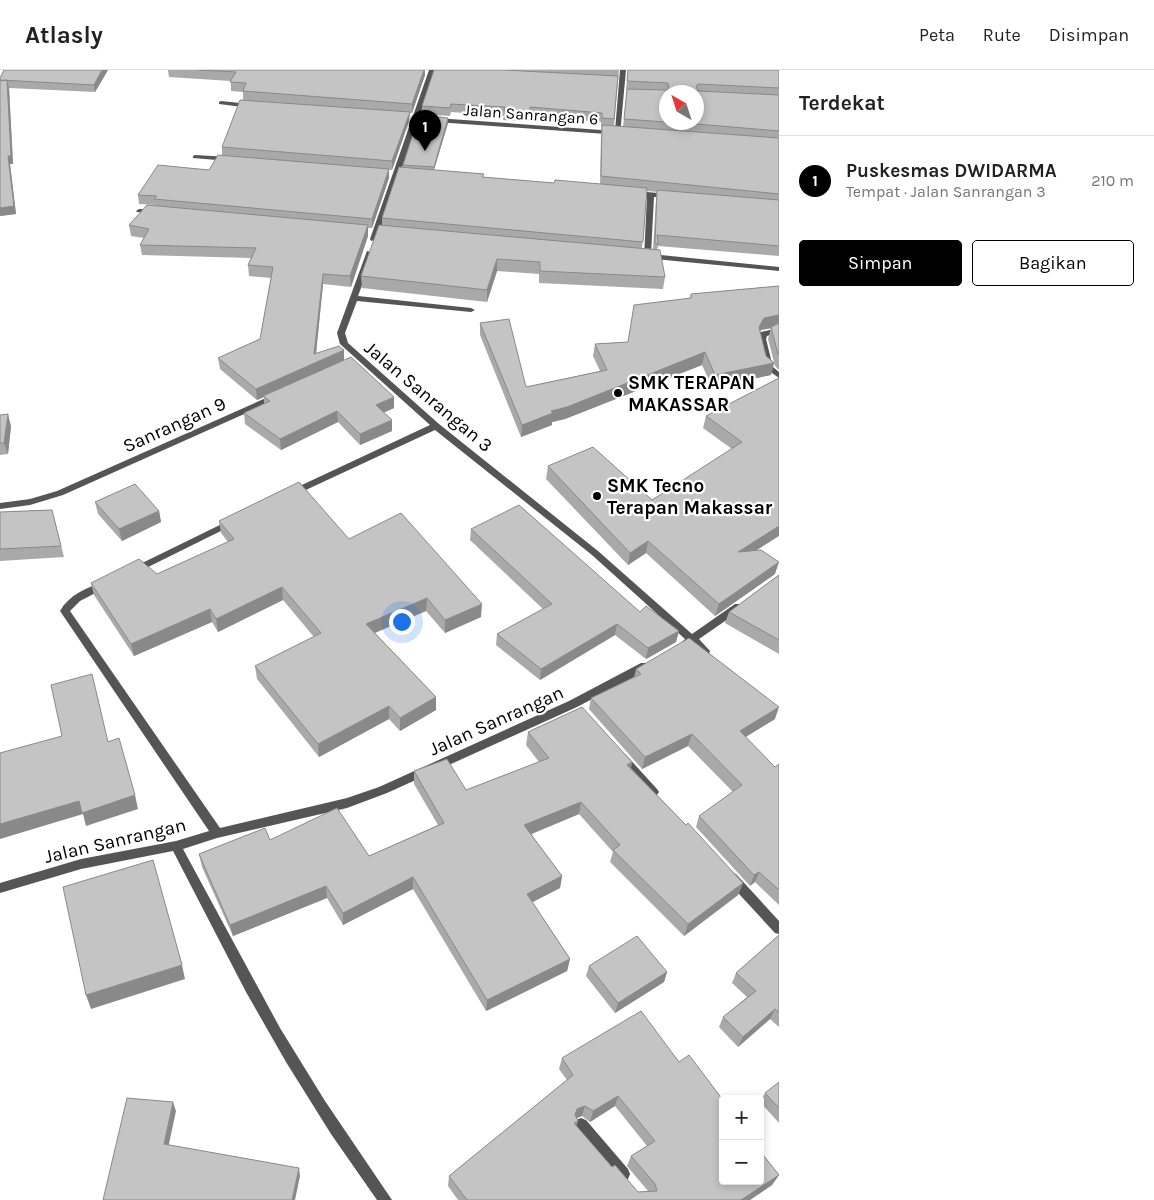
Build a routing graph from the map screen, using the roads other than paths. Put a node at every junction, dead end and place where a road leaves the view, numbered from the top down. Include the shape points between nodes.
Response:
1 (623, 70) edge
2 (429, 71) edge
3 (441, 72) edge
4 (612, 81) edge
5 (621, 81) junction
6 (622, 94) junction
7 (631, 94) edge
8 (221, 103) dead end
9 (260, 106) edge
10 (406, 118) edge
11 (416, 119) junction
12 (618, 134) junction
13 (627, 134) edge
14 (195, 157) dead end
15 (234, 160) edge
16 (388, 172) edge
17 (398, 172) junction
18 (407, 173) edge
19 (631, 193) edge
20 (651, 194) junction
21 (680, 197) edge
22 (139, 211) edge
23 (168, 214) edge
24 (367, 232) edge
25 (377, 233) junction
26 (386, 234) edge
27 (637, 255) edge
28 (646, 256) junction
29 (779, 269) edge
30 (354, 298) junction
31 (471, 310) dead end
32 (779, 330) edge
33 (358, 360) junction
34 (349, 364) edge
35 (779, 376) edge
36 (286, 392) edge
37 (436, 426) junction
38 (280, 499) edge
39 (0, 506) edge
40 (245, 516) edge
41 (747, 600) edge
42 (692, 640) junction
43 (675, 649) edge
44 (659, 658) edge
45 (716, 660) edge
46 (612, 748) edge
47 (659, 798) edge
48 (217, 833) junction
49 (176, 846) junction
50 (726, 871) edge
51 (0, 888) edge
52 (779, 929) edge
53 (581, 1125) edge
54 (632, 1185) edge
55 (385, 1200) edge

1 - 5 street
2 - 3 street
2 - 11 street, Jalan Sanrangan 3
4 - 5 street
5 - 6 street
6 - 7 street
6 - 12 street
8 - 9 street
10 - 11 street, Jalan Sanrangan 6
11 - 12 street, Jalan Sanrangan 6
11 - 17 street, Jalan Sanrangan 3
12 - 13 street, Jalan Sanrangan 6
14 - 15 street
16 - 17 street
17 - 18 street
17 - 25 street, Jalan Sanrangan 3
19 - 20 street
20 - 21 street
20 - 28 street
22 - 23 street
24 - 25 street
25 - 26 street
25 - 30 street, Jalan Sanrangan 3
27 - 28 street
28 - 29 street
30 - 31 street
30 - 33 street, Jalan Sanrangan 3 via 341,333 344,344
32 - 35 street via 764,334 762,339 769,368
33 - 34 street
33 - 37 street, Jalan Sanrangan 3
36 - 39 street, Sanrangan 9 via 60,493
37 - 38 street
37 - 42 street, Jalan Sanrangan 3 via 594,554
40 - 48 street via 79,597 65,611
41 - 42 street
42 - 43 street
42 - 45 street, Jalan Sanrangan 3
44 - 48 street, Jalan Sanrangan via 576,708 383,790 347,803
46 - 47 street
48 - 49 street, Jalan Sanrangan
49 - 51 street, Jalan Sanrangan via 81,864
49 - 55 street via 288,1053
50 - 52 street
53 - 54 street

